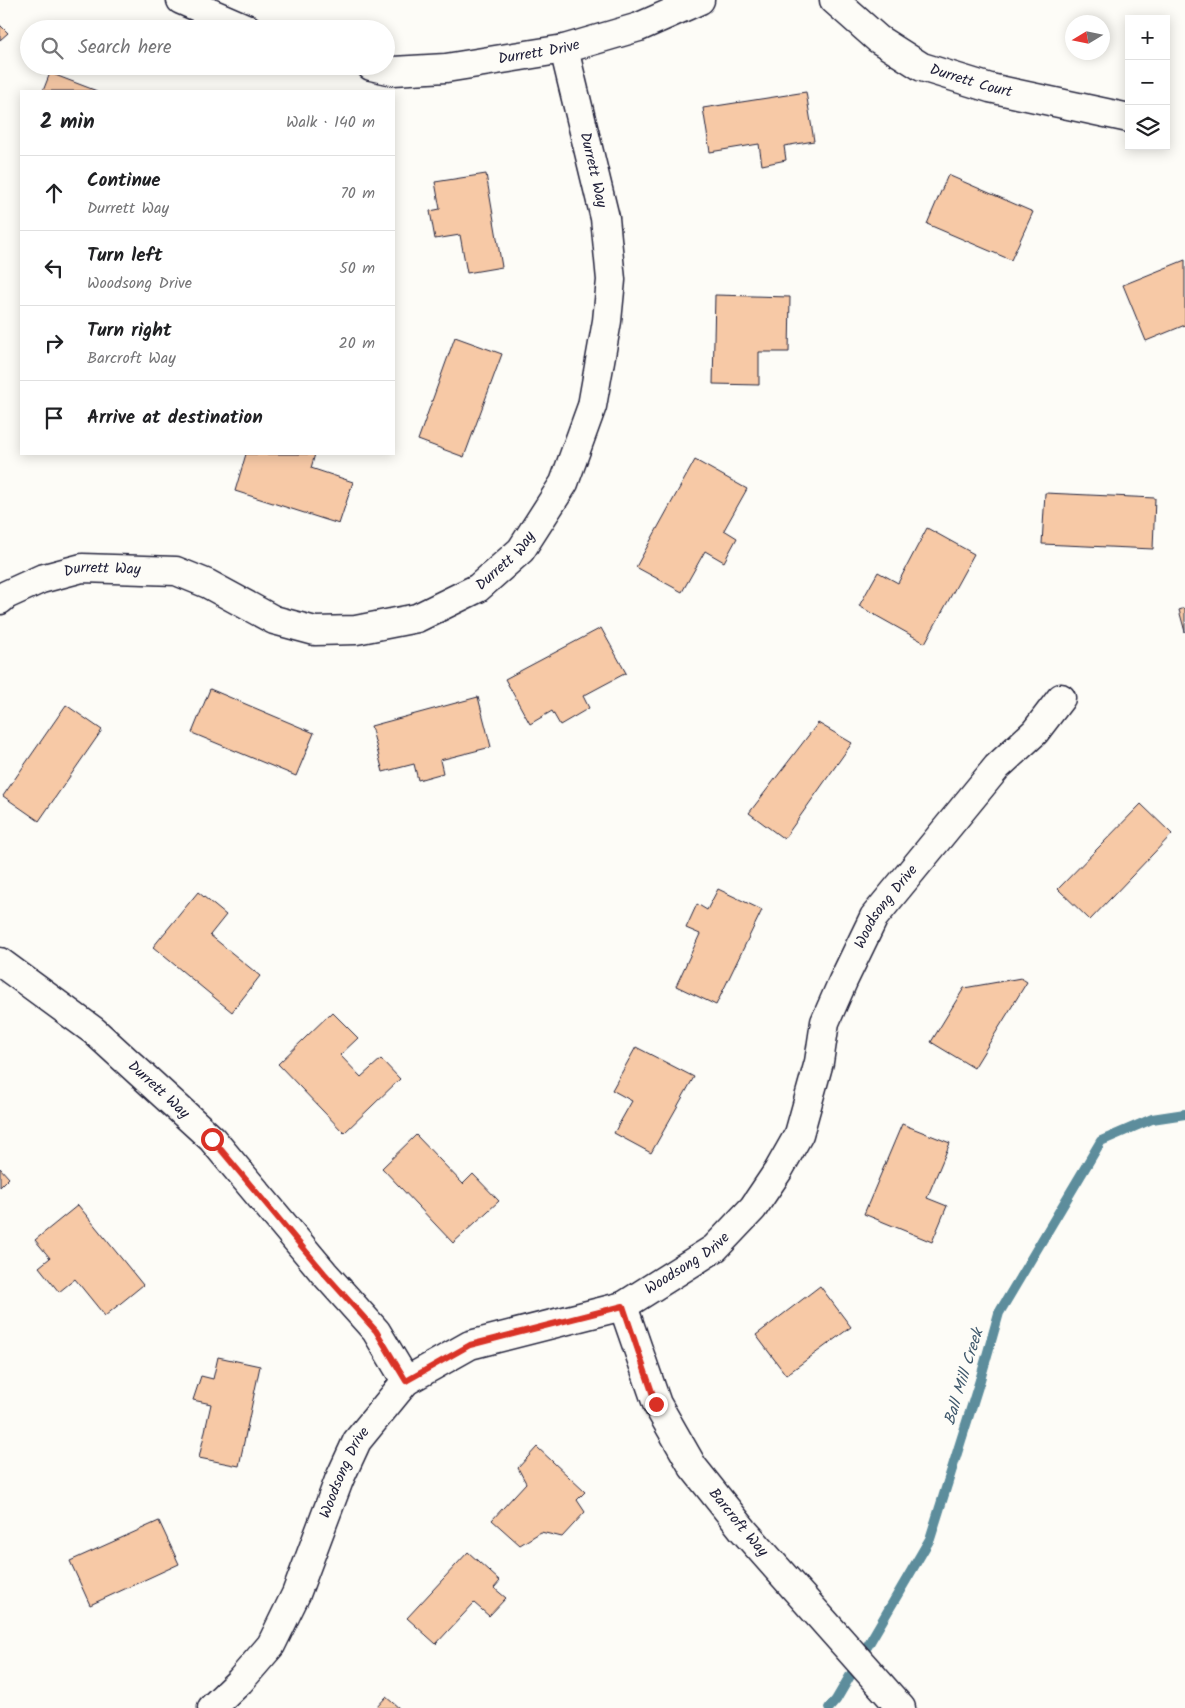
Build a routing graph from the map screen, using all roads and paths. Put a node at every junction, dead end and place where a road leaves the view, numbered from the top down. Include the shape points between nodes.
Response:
1 (181, 0) edge
2 (700, 0) edge
3 (834, 0) edge
4 (227, 20) edge
5 (564, 49) junction
6 (395, 71) edge
7 (1125, 117) edge
8 (0, 600) edge
9 (1061, 698) dead end
10 (0, 962) edge
11 (623, 1306) junction
12 (406, 1381) junction
13 (212, 1708) edge
14 (901, 1708) edge

1 - 4 street
2 - 5 street, Durrett Drive via 640,27
3 - 7 street, Durrett Court via 878,39 922,67 990,88
5 - 6 street, Durrett Drive via 446,68
5 - 8 street, Durrett Way via 605,218 611,280 592,406 564,483 521,550 478,588 417,618 356,630 315,631 274,620 208,584 176,571 82,568 42,579
9 - 11 street, Woodsong Drive via 1035,732 997,767 874,916 826,1022 819,1062 798,1134 753,1208 715,1248
10 - 12 street, Durrett Way via 94,1031 212,1139 376,1331
11 - 12 street, Woodsong Drive via 470,1345
11 - 14 street, Barcroft Way via 656,1404 692,1467 744,1531
12 - 13 street, Woodsong Drive via 356,1441 296,1594 271,1645

